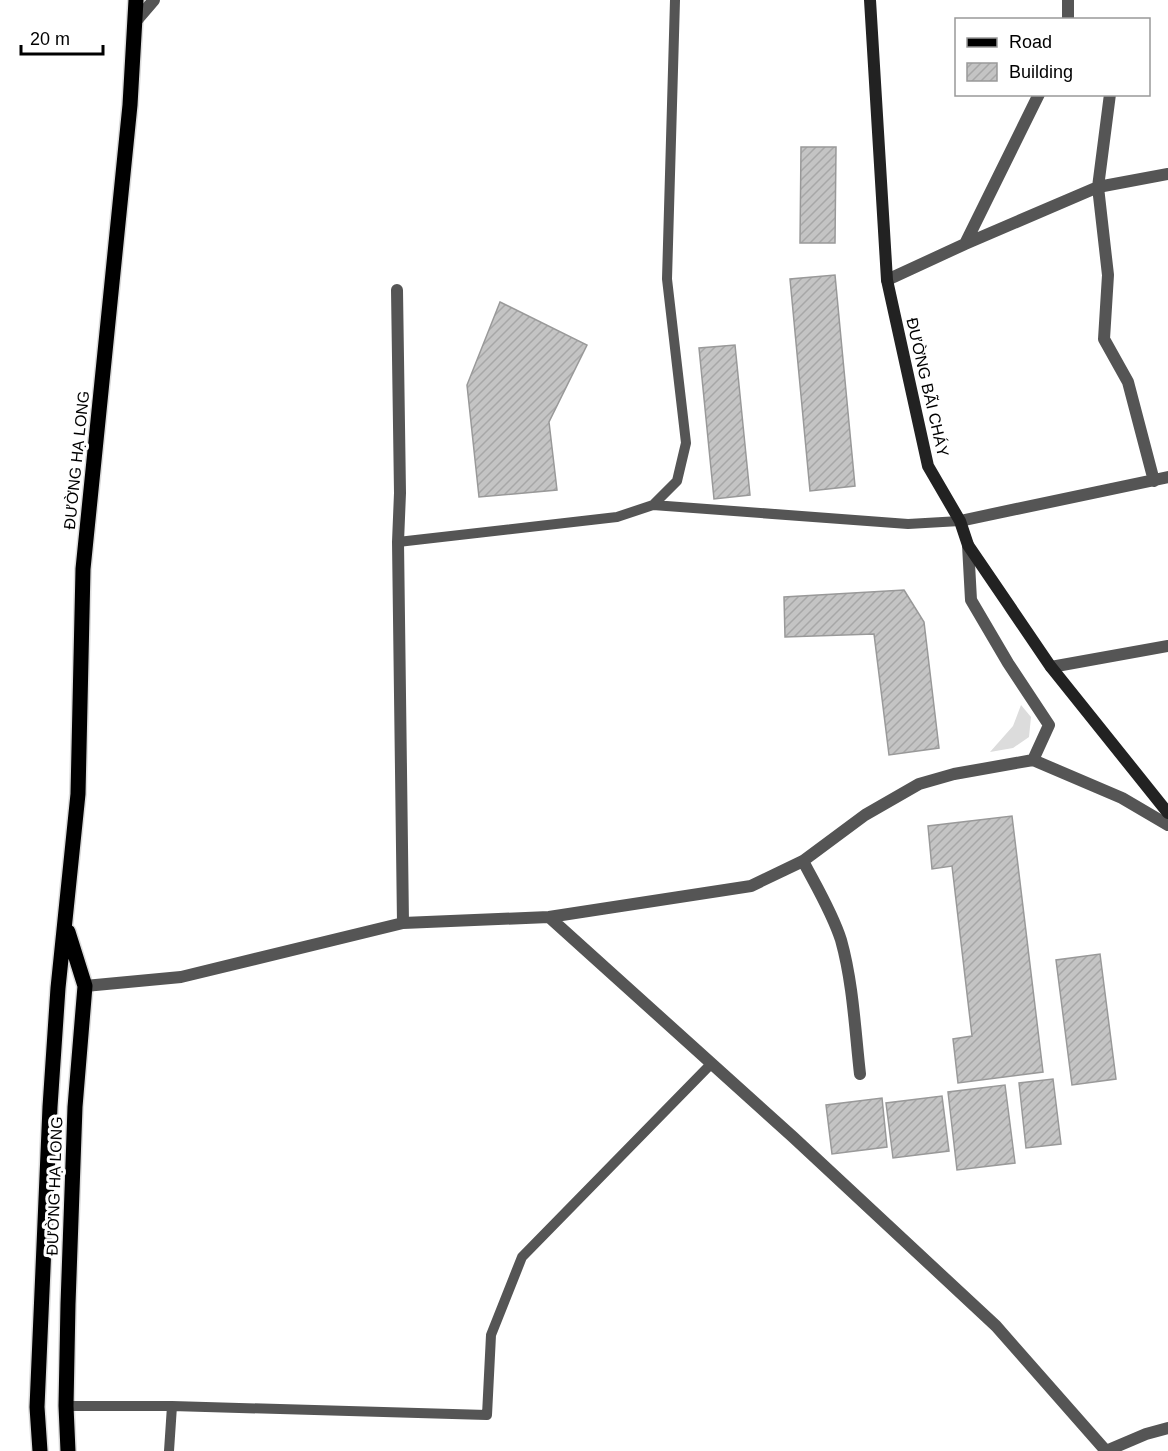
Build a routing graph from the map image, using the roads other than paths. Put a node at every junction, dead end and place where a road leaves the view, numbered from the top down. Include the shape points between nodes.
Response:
1 (136, 0) edge
2 (154, 0) edge
3 (675, 0) edge
4 (870, 0) edge
5 (1068, 0) edge
6 (1068, 18) edge
7 (136, 21) junction
8 (1038, 96) edge
9 (1110, 96) edge
10 (1168, 174) edge
11 (1098, 187) junction
12 (965, 244) junction
13 (887, 280) junction
14 (397, 290) dead end
15 (1168, 477) edge
16 (1154, 482) junction
17 (653, 505) junction
18 (960, 521) junction
19 (398, 543) junction
20 (968, 545) junction
21 (1168, 646) edge
22 (1051, 667) junction
23 (1033, 760) junction
24 (1168, 813) edge
25 (1168, 825) edge
26 (803, 861) junction
27 (549, 917) junction
28 (403, 923) junction
29 (65, 925) junction
30 (85, 986) junction
31 (711, 1064) junction
32 (860, 1074) dead end
33 (66, 1406) junction
34 (172, 1406) junction
35 (1168, 1428) edge
36 (39, 1451) edge
37 (68, 1451) edge
38 (169, 1451) edge

1 - 7 main road, ĐƯỜNG HẠ LONG
2 - 7 street
3 - 17 lane via 667,279 686,443 677,481
4 - 13 main road, ĐƯỜNG BÃI CHÁY
5 - 6 street
7 - 29 main road, ĐƯỜNG HẠ LONG via 83,569 78,794
8 - 12 street
9 - 11 street
10 - 11 street
11 - 12 street
11 - 16 street via 1108,274 1104,339 1128,382
12 - 13 street
13 - 18 main road, ĐƯỜNG BÃI CHÁY via 928,466
14 - 19 street
15 - 16 street
16 - 18 street
17 - 18 lane via 908,524
17 - 19 lane via 617,517
18 - 20 main road, ĐƯỜNG BÃI CHÁY
19 - 28 street
20 - 22 main road, ĐƯỜNG BÃI CHÁY
20 - 23 street via 971,600 1049,725
21 - 22 street
22 - 24 main road, ĐƯỜNG BÃI CHÁY
23 - 25 street via 1122,798
23 - 26 street via 919,784 866,815
26 - 27 street via 751,886
26 - 32 street via 840,940
27 - 28 street
27 - 31 street
28 - 30 street via 181,977
29 - 30 main road, ĐƯỜNG HẠ LONG
29 - 36 main road, ĐƯỜNG HẠ LONG via 50,1107 37,1407
30 - 33 main road, ĐƯỜNG HẠ LONG via 75,1107
31 - 34 lane via 522,1257 491,1335 487,1415
31 - 35 street via 996,1326 1106,1451
33 - 34 lane
33 - 37 main road, ĐƯỜNG HẠ LONG
34 - 38 lane

